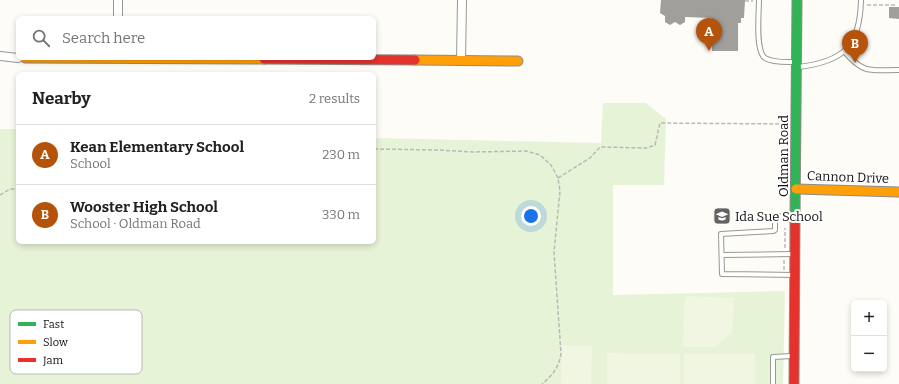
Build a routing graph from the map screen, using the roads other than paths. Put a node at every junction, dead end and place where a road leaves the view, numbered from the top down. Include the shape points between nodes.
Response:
1 (118, 0) edge
2 (462, 0) edge
3 (759, 0) edge
4 (797, 0) edge
5 (861, 0) edge
6 (118, 16) edge
7 (844, 52) junction
8 (0, 56) edge
9 (16, 58) edge
10 (290, 60) edge
11 (461, 61) junction
12 (518, 61) dead end
13 (796, 64) junction
14 (899, 70) edge
15 (796, 189) junction
16 (899, 192) edge
17 (796, 216) junction
18 (764, 217) dead end
19 (775, 217) junction
20 (722, 254) junction
21 (796, 254) junction
22 (795, 275) junction
23 (795, 356) junction
24 (773, 384) edge
25 (794, 384) edge

1 - 6 street
2 - 11 street
3 - 13 lane via 760,53 770,60
4 - 13 street, Oldman Road
5 - 7 lane via 861,17 857,33
7 - 13 lane via 823,63
7 - 14 lane via 854,64 863,69
8 - 9 street
10 - 11 street
11 - 12 street
13 - 15 street, Oldman Road
15 - 16 street, Cannon Drive
15 - 17 street, Oldman Road
17 - 19 lane
17 - 21 street, Oldman Road
18 - 19 lane
19 - 20 lane via 773,231 721,234
20 - 21 lane
20 - 22 lane via 722,274
21 - 22 street, Oldman Road
22 - 23 street, Oldman Road
23 - 24 lane via 773,357
23 - 25 street, Oldman Road

